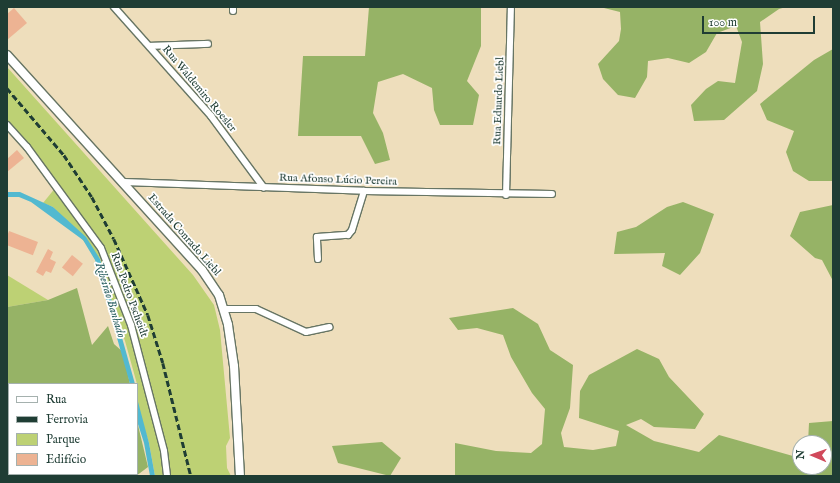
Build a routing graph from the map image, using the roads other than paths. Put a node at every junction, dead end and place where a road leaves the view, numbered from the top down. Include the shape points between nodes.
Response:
1 (114, 7) edge
2 (511, 7) edge
3 (208, 44) dead end
4 (150, 46) junction
5 (7, 55) edge
6 (7, 125) edge
7 (124, 182) junction
8 (264, 188) junction
9 (364, 191) junction
10 (552, 194) dead end
11 (506, 195) junction
12 (318, 259) dead end
13 (224, 309) junction
14 (329, 327) dead end
15 (167, 476) edge
16 (240, 476) edge

1 - 4 street, Rua Waldemiro Roesler
2 - 11 street, Rua Eduardo Liebl
3 - 4 street
4 - 8 street, Rua Waldemiro Roesler via 211,116
5 - 7 main road, Estrada Conrado Liebl
6 - 15 street, Rua Pedro Pscheidt via 27,147 101,248 131,324 164,451
7 - 8 street, Rua Afonso Lúcio Pereira
7 - 13 main road, Estrada Conrado Liebl via 209,279
8 - 9 street, Rua Afonso Lúcio Pereira
9 - 11 street, Rua Afonso Lúcio Pereira
9 - 12 street via 352,230 348,235 317,237
10 - 11 street, Rua Afonso Lúcio Pereira
13 - 14 street via 256,309 306,332
13 - 16 main road, Estrada Conrado Liebl via 236,385

